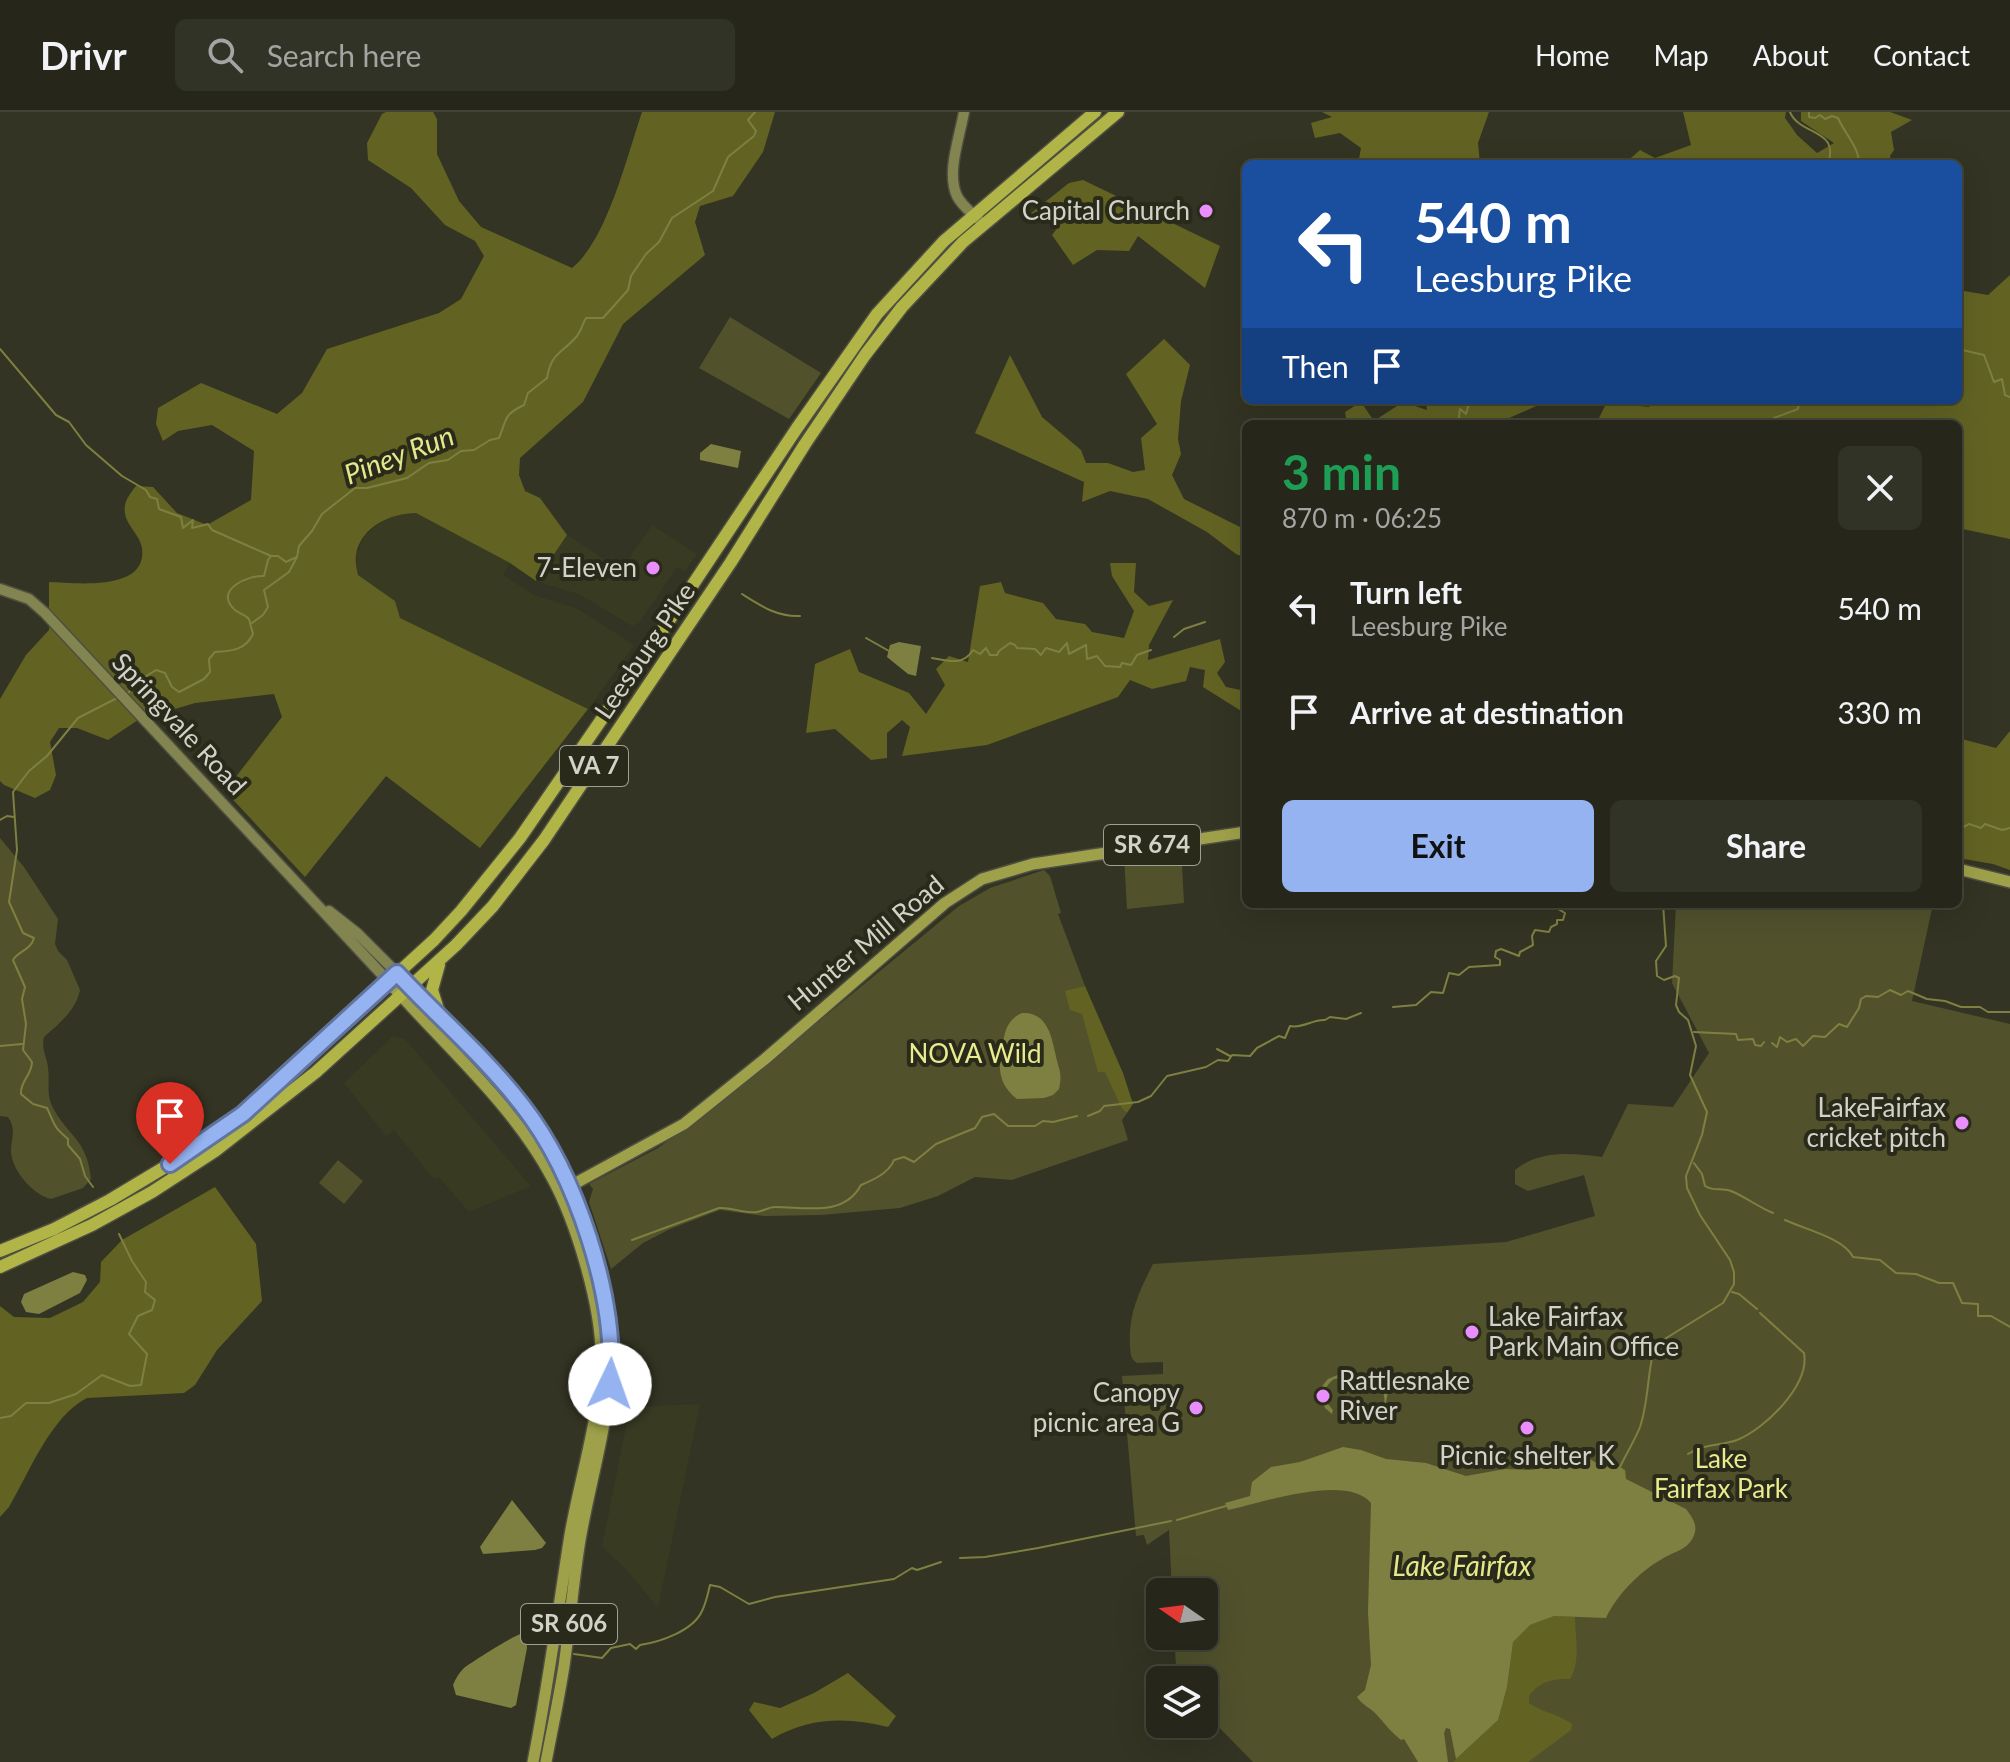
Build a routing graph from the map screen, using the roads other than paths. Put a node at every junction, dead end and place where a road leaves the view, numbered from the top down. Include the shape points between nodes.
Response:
1 (964, 112) edge
2 (1095, 112) edge
3 (1118, 112) edge
4 (973, 214) junction
5 (983, 224) junction
6 (0, 589) edge
7 (1242, 833) edge
8 (1962, 870) edge
9 (2010, 882) edge
10 (442, 958) junction
11 (392, 977) junction
12 (406, 991) junction
13 (441, 1019) junction
14 (564, 1189) junction
15 (0, 1251) edge
16 (0, 1267) edge
17 (533, 1762) edge
18 (546, 1762) edge

1 - 4 main road via 954,181 959,199
2 - 4 highway, Leesburg Pike / VA 7
3 - 5 highway, Leesburg Pike / VA 7
4 - 5 main road
4 - 11 highway, Leesburg Pike / VA 7 via 914,271 861,335 506,857 461,911
5 - 10 highway, Leesburg Pike / VA 7 via 919,287 865,355 544,840 493,906
6 - 11 main road, Springvale Road via 39,607 336,926
7 - 14 main road, Hunter Mill Road / SR 674 via 1033,864 977,882 945,903 684,1124
8 - 9 main road
10 - 12 highway, Leesburg Pike / VA 7
10 - 13 highway via 432,990
11 - 12 main road, SR 606
11 - 15 highway, Leesburg Pike / VA 7 via 261,1098 208,1139 110,1200
12 - 13 main road, SR 606
12 - 14 main road, SR 606
12 - 16 highway, Leesburg Pike / VA 7 via 304,1082 215,1151 92,1225
13 - 14 main road, SR 606 via 520,1102 542,1134
14 - 17 main road, SR 606 via 596,1311 601,1361
14 - 18 main road, SR 606 via 602,1289 612,1349

